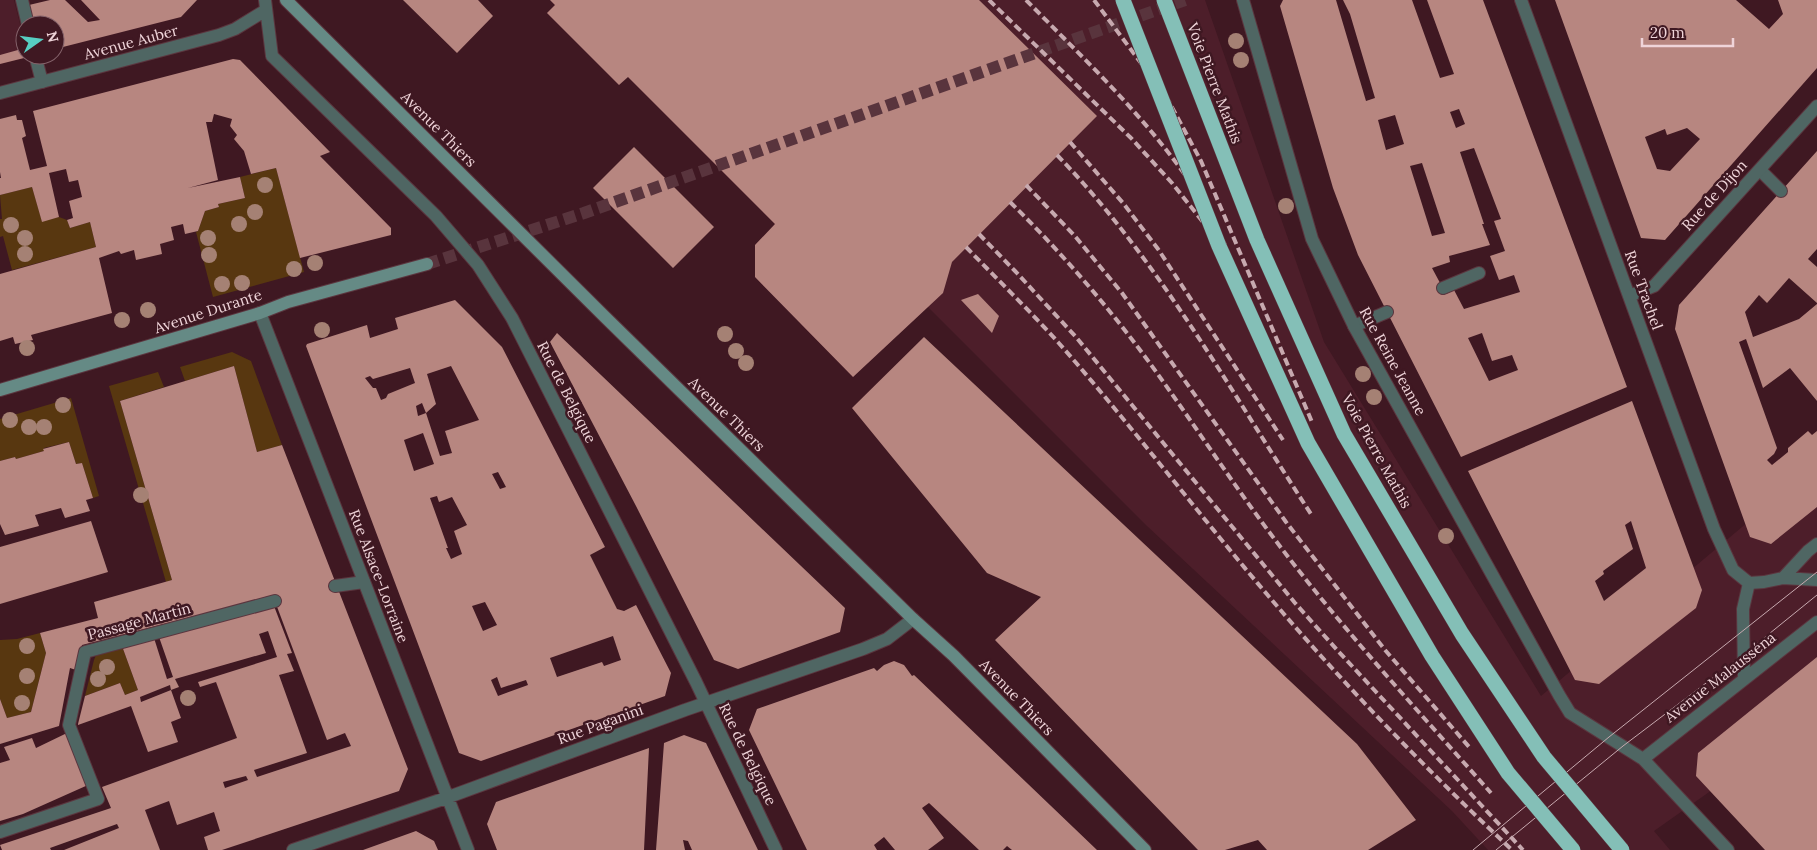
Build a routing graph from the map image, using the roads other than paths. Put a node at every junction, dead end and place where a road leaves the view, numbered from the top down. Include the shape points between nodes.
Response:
1 (22, 0) edge
2 (286, 0) edge
3 (1124, 0) edge
4 (1164, 0) edge
5 (1243, 0) edge
6 (1521, 0) edge
7 (265, 5) edge
8 (26, 15) edge
9 (38, 65) edge
10 (42, 82) junction
11 (0, 93) edge
12 (1817, 106) edge
13 (1760, 170) junction
14 (1781, 191) dead end
15 (427, 264) tunnel mouth
16 (1480, 273) dead end
17 (1443, 288) dead end
18 (1629, 296) junction
19 (1387, 312) dead end
20 (260, 313) junction
21 (1354, 326) junction
22 (0, 390) edge
23 (1817, 544) edge
24 (1783, 578) junction
25 (1817, 580) edge
26 (364, 582) junction
27 (1749, 583) junction
28 (335, 586) dead end
29 (275, 602) dead end
30 (913, 619) junction
31 (1817, 622) edge
32 (1744, 679) junction
33 (706, 704) junction
34 (1643, 759) junction
35 (446, 798) junction
36 (0, 832) edge
37 (293, 850) edge
38 (468, 850) edge
39 (776, 850) edge
40 (1145, 850) edge
41 (1573, 850) edge
42 (1622, 850) edge
43 (1728, 850) edge

1 - 8 street
2 - 30 street, Avenue Thiers
3 - 41 highway, bridge via 1219,246 1308,443 1432,656 1502,765
4 - 42 highway, Voie Pierre Mathis, bridge via 1257,240 1344,434 1462,634 1544,757
5 - 21 street, Rue Reine Jeanne via 1312,239
6 - 18 street, Rue Trachel
7 - 10 street, Avenue Auber via 235,29 219,35
7 - 33 street, Rue de Belgique via 272,56 436,216 478,265 512,318
9 - 10 street
10 - 11 street, Avenue Auber
12 - 13 street, Rue de Dijon
13 - 14 street
13 - 18 street, Rue de Dijon via 1654,286
15 - 20 street, Avenue Durante via 288,302
16 - 17 street
18 - 27 street, Rue Trachel via 1714,529 1733,570
19 - 21 street
20 - 22 street, Avenue Durante
20 - 26 street, Rue Alsace-Lorraine
21 - 34 street, Rue Reine Jeanne via 1570,713
23 - 24 street
24 - 25 street
24 - 27 street
26 - 28 street
26 - 35 street, Rue Alsace-Lorraine
27 - 32 street via 1743,609
29 - 36 street, Passage Martin via 85,652 68,725 98,799
30 - 33 street, Rue Paganini via 887,640
30 - 40 street, Avenue Thiers via 954,656
31 - 32 street, Avenue Malausséna
32 - 34 street, Avenue Malausséna
33 - 35 street, Rue Paganini
33 - 39 street, Rue de Belgique
34 - 43 street
35 - 37 street, Rue Paganini
35 - 38 street, Rue Alsace-Lorraine

